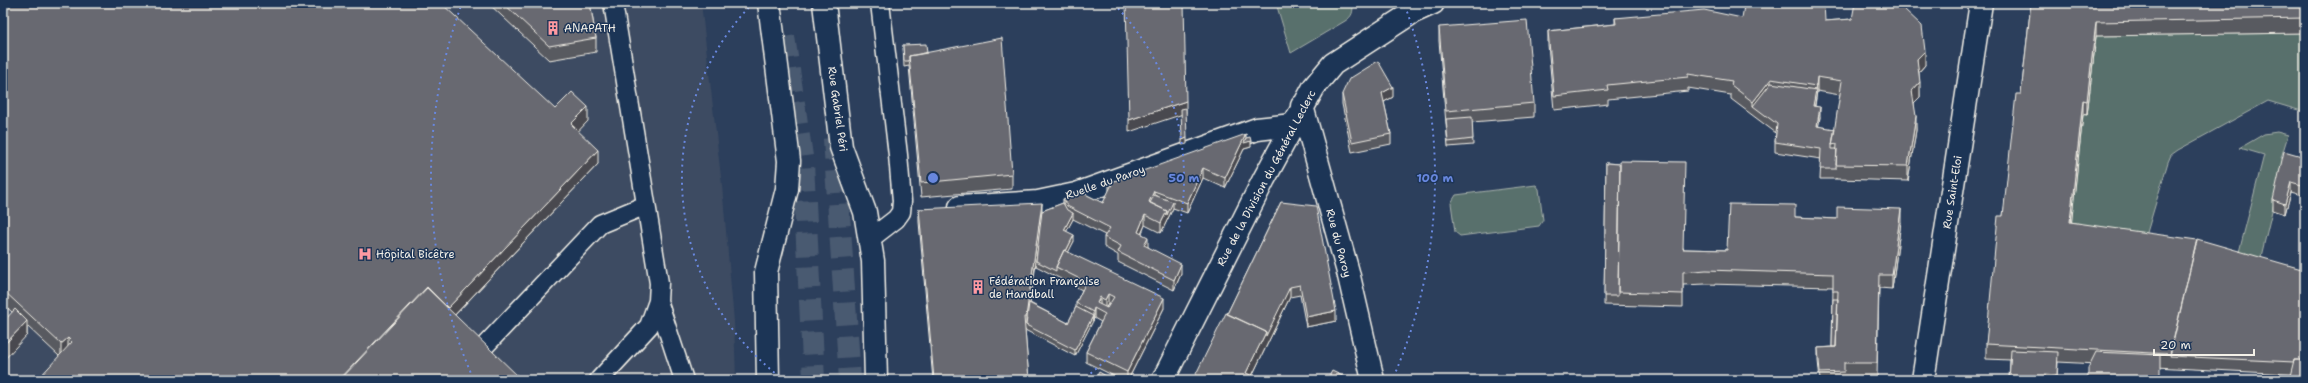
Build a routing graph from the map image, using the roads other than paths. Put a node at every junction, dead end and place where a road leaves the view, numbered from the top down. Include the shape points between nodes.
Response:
1 (613, 3) edge
2 (769, 3) edge
3 (824, 3) edge
4 (880, 3) edge
5 (1434, 3) edge
6 (1981, 3) edge
7 (1302, 106) junction
8 (1292, 125) junction
9 (646, 205) junction
10 (960, 207) edge
11 (870, 239) junction
12 (658, 301) junction
13 (479, 352) edge
14 (599, 380) edge
15 (684, 380) edge
16 (768, 380) edge
17 (876, 380) edge
18 (1163, 380) edge
19 (1373, 380) edge
20 (1923, 380) edge

1 - 9 lane
2 - 16 street via 788,161 787,189 766,272
3 - 11 street, Rue Gabriel Péri via 841,148 865,212
4 - 11 lane via 902,201 896,219
5 - 7 street, Rue de la Division du Général Leclerc via 1413,12 1333,64
6 - 20 street, Rue Saint-Eloi
7 - 8 street, Rue de la Division du Général Leclerc
7 - 19 street, Rue du Paroy via 1348,272
8 - 10 street, Ruelle du Paroy via 1257,129 1076,194 1038,202
8 - 18 street, Rue de la Division du Général Leclerc
9 - 12 lane via 656,255
9 - 13 lane via 600,224
11 - 17 street, Rue Gabriel Péri via 873,261
12 - 14 lane via 649,326
12 - 15 lane

